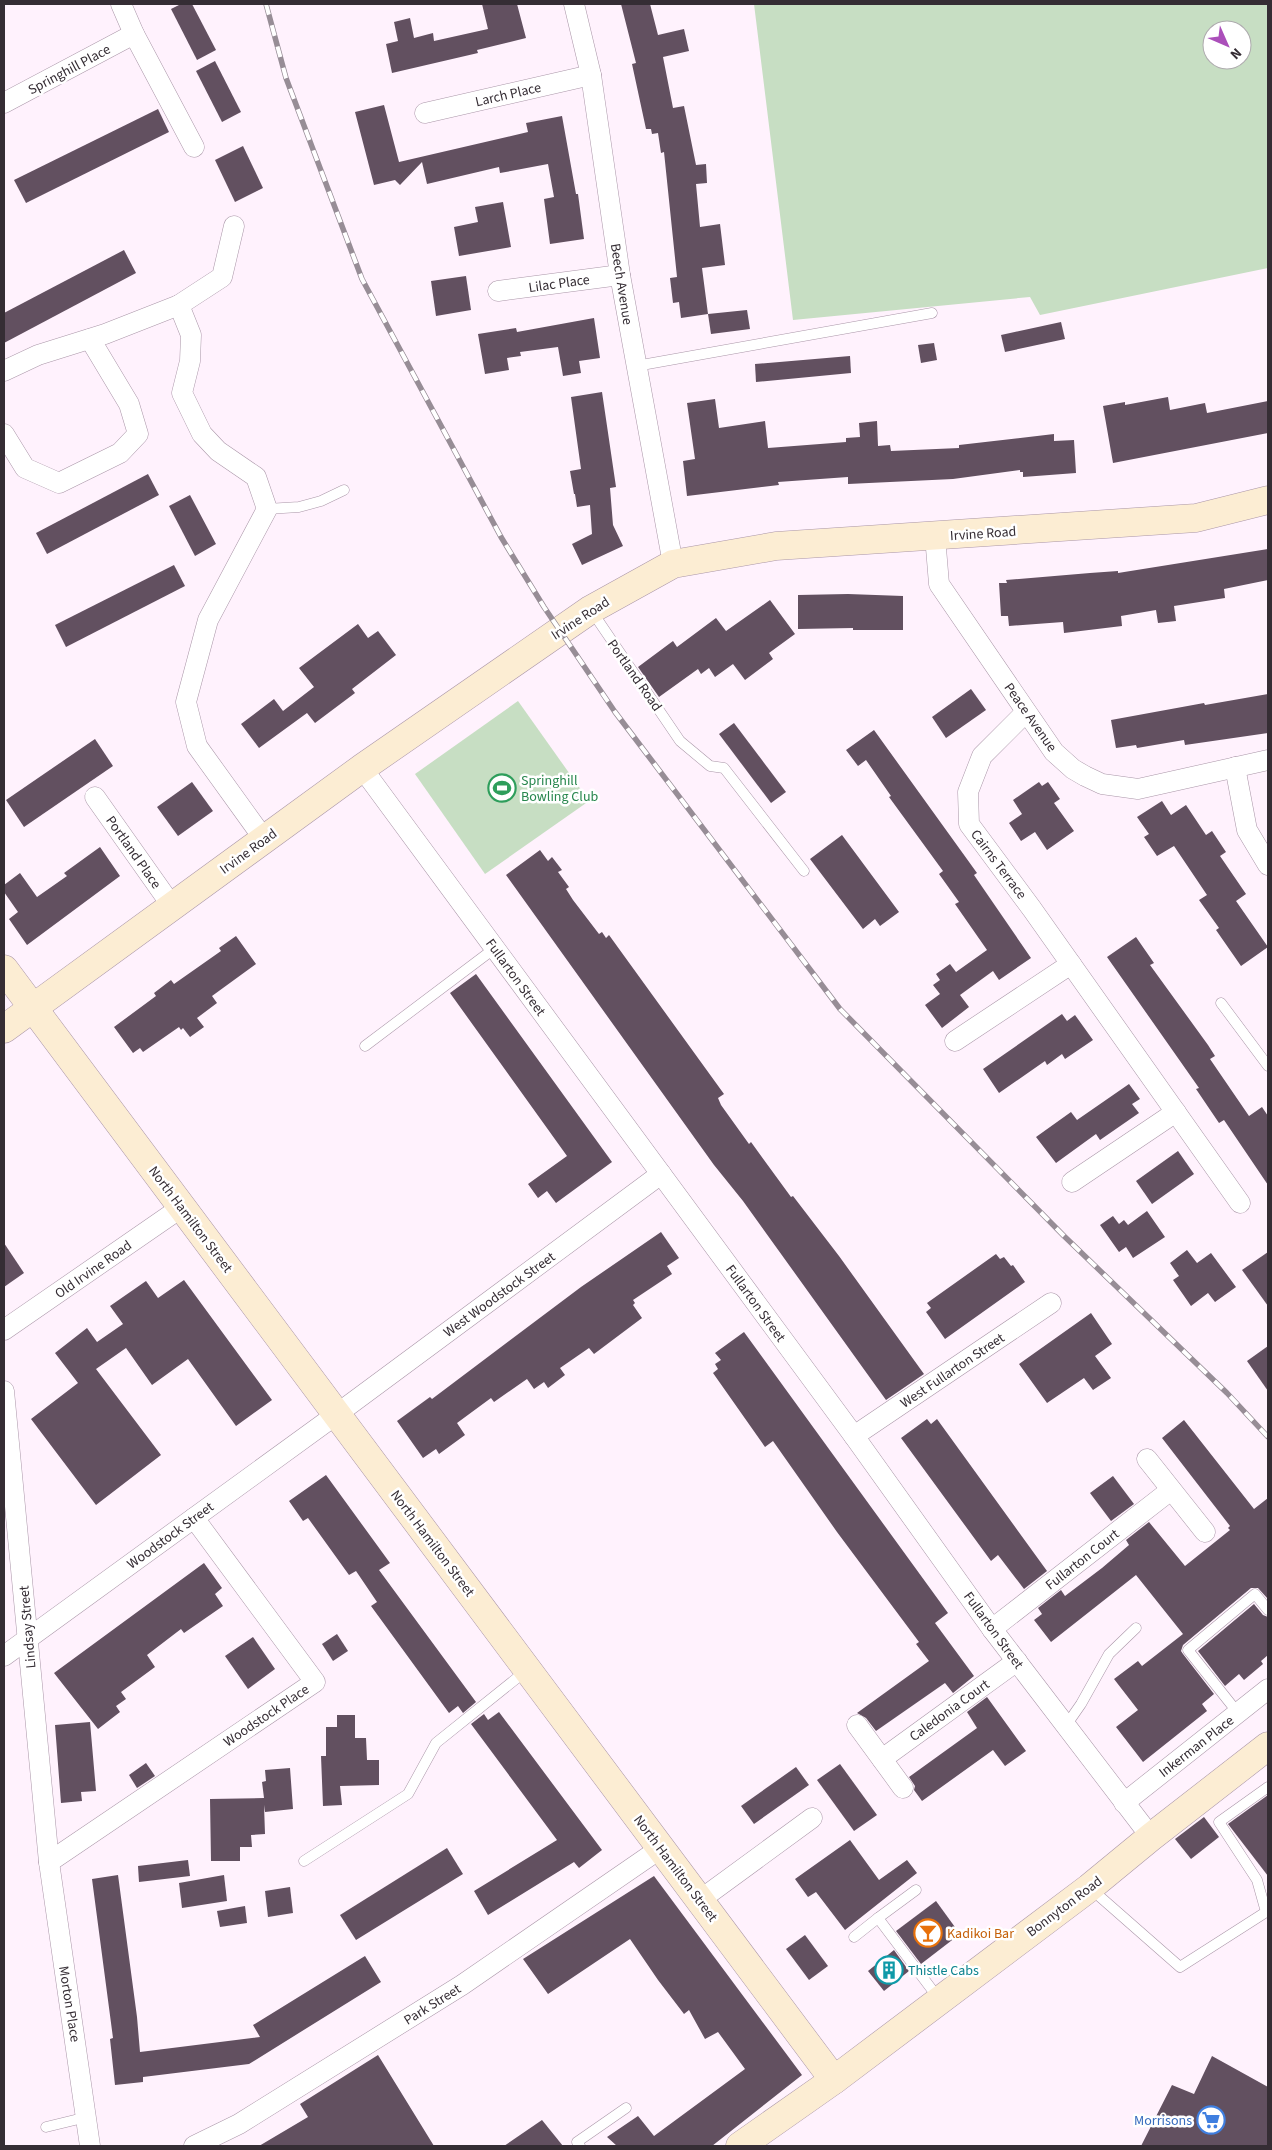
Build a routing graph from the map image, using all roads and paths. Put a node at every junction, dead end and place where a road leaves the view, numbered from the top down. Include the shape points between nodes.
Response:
1 (121, 4) edge
2 (574, 4) edge
3 (134, 34) junction
4 (591, 75) junction
5 (4, 103) edge
6 (424, 113) dead end
7 (194, 147) dead end
8 (234, 226) dead end
9 (620, 275) junction
10 (498, 292) dead end
11 (179, 305) junction
12 (932, 312) dead end
13 (90, 338) junction
14 (636, 366) junction
15 (4, 372) edge
16 (4, 434) edge
17 (344, 490) dead end
18 (1268, 500) edge
19 (267, 509) junction
20 (935, 536) junction
21 (674, 564) junction
22 (590, 610) junction
23 (1026, 712) junction
24 (1268, 760) edge
25 (1235, 767) junction
26 (362, 768) junction
27 (95, 797) dead end
28 (264, 839) junction
29 (1268, 865) edge
30 (804, 871) dead end
31 (172, 906) junction
32 (495, 948) junction
33 (1071, 964) junction
34 (4, 969) edge
35 (1221, 1003) dead end
36 (32, 1008) junction
37 (4, 1028) edge
38 (955, 1041) dead end
39 (365, 1046) dead end
40 (1268, 1066) edge
41 (1176, 1112) junction
42 (661, 1174) junction
43 (1072, 1182) dead end
44 (1240, 1203) dead end
45 (182, 1207) junction
46 (1051, 1303) dead end
47 (4, 1330) edge
48 (4, 1391) edge
49 (337, 1414) junction
50 (854, 1436) junction
51 (1147, 1459) dead end
52 (8, 1477) edge
53 (1172, 1490) junction
54 (194, 1518) junction
55 (1205, 1532) dead end
56 (1268, 1610) edge
57 (992, 1628) junction
58 (1136, 1628) dead end
59 (28, 1638) junction
60 (4, 1656) edge
61 (1017, 1661) junction
62 (528, 1669) junction
63 (1268, 1689) edge
64 (1238, 1713) junction
65 (857, 1725) dead end
66 (1065, 1727) junction
67 (1268, 1746) edge
68 (882, 1758) junction
69 (1268, 1787) edge
70 (903, 1788) dead end
71 (1124, 1803) junction
72 (812, 1818) dead end
73 (1151, 1837) junction
74 (661, 1848) junction
75 (48, 1862) junction
76 (304, 1862) dead end
77 (1090, 1888) junction
78 (916, 1890) dead end
79 (700, 1900) junction
80 (878, 1918) junction
81 (854, 1937) dead end
82 (939, 2000) junction
83 (834, 2080) junction
84 (626, 2108) dead end
85 (87, 2117) junction
86 (46, 2127) dead end
87 (90, 2146) edge
88 (194, 2146) edge
89 (580, 2146) edge
90 (740, 2146) edge

1 - 3 street
2 - 4 street, Beech Avenue
3 - 5 street, Springhill Place
3 - 7 street
4 - 6 street, Larch Place
4 - 9 street, Beech Avenue
8 - 11 street via 222,278
9 - 10 street, Lilac Place
9 - 14 street, Beech Avenue
11 - 13 street
11 - 19 street via 191,335 190,361 182,393 202,434 218,451 256,477
12 - 14 lane
13 - 15 street via 38,355
13 - 16 street via 129,404 138,434 120,453 59,483 25,468
14 - 21 street, Beech Avenue
17 - 19 lane via 299,508
18 - 20 street, Irvine Road via 1196,518
19 - 28 street via 208,620 186,702 197,746
20 - 21 street, Irvine Road via 776,546
20 - 23 street, Peace Avenue via 939,584
21 - 22 street, Irvine Road
22 - 26 street, Irvine Road
22 - 30 lane, Portland Road via 680,741 710,766 724,768
23 - 25 street, Peace Avenue via 1063,761 1102,784 1138,789
23 - 33 street, Cairns Terrace via 982,756 968,792 970,824
24 - 25 street, Peace Avenue
25 - 29 street via 1246,830
26 - 28 street, Irvine Road
26 - 32 street, Fullarton Street
27 - 31 street, Portland Place
28 - 31 street, Irvine Road
31 - 36 street, Irvine Road
32 - 39 lane
32 - 42 street, Fullarton Street
33 - 38 street
33 - 41 street, Cairns Terrace
34 - 36 street, North Hamilton Street
35 - 40 lane
36 - 37 street, Irvine Road
36 - 45 street, North Hamilton Street
41 - 43 street
41 - 44 street, Cairns Terrace
42 - 49 street, West Woodstock Street
42 - 50 street, Fullarton Street
45 - 47 street, Old Irvine Road
45 - 49 street, North Hamilton Street
46 - 50 street, West Fullarton Street
48 - 52 street, Lindsay Street
49 - 54 street, Woodstock Street
49 - 62 street, North Hamilton Street
50 - 57 street, Fullarton Street
51 - 53 street
52 - 59 street, Lindsay Street
53 - 55 street
53 - 57 street, Fullarton Court
54 - 59 street, Woodstock Street
54 - 75 street, Woodstock Place via 315,1682
56 - 64 lane via 1255,1594 1188,1650
57 - 61 street, Fullarton Street
58 - 66 lane via 1108,1654
59 - 60 street, Woodstock Street
59 - 75 street, Lindsay Street
61 - 66 street, Fullarton Street
61 - 68 street, Caledonia Court
62 - 74 street, North Hamilton Street
62 - 76 lane via 436,1743 408,1794
63 - 64 street, Inkerman Place
64 - 71 street, Inkerman Place
65 - 68 street
66 - 71 street, Fullarton Street
67 - 73 street, Bonnyton Road
68 - 70 street
69 - 77 lane via 1219,1822 1256,1880 1266,1912 1180,1967
71 - 73 street, Fullarton Street
72 - 79 street
73 - 77 street, Bonnyton Road
74 - 79 street, North Hamilton Street
74 - 88 street, Park Street via 462,1985 239,2124
75 - 85 street, Morton Place
77 - 82 street, Bonnyton Road
78 - 80 lane
79 - 83 street, North Hamilton Street
80 - 81 lane
80 - 82 lane
82 - 83 street, Bonnyton Road
83 - 90 street, Bonnyton Road
84 - 89 lane via 577,2142
85 - 86 lane
85 - 87 street, Morton Place

